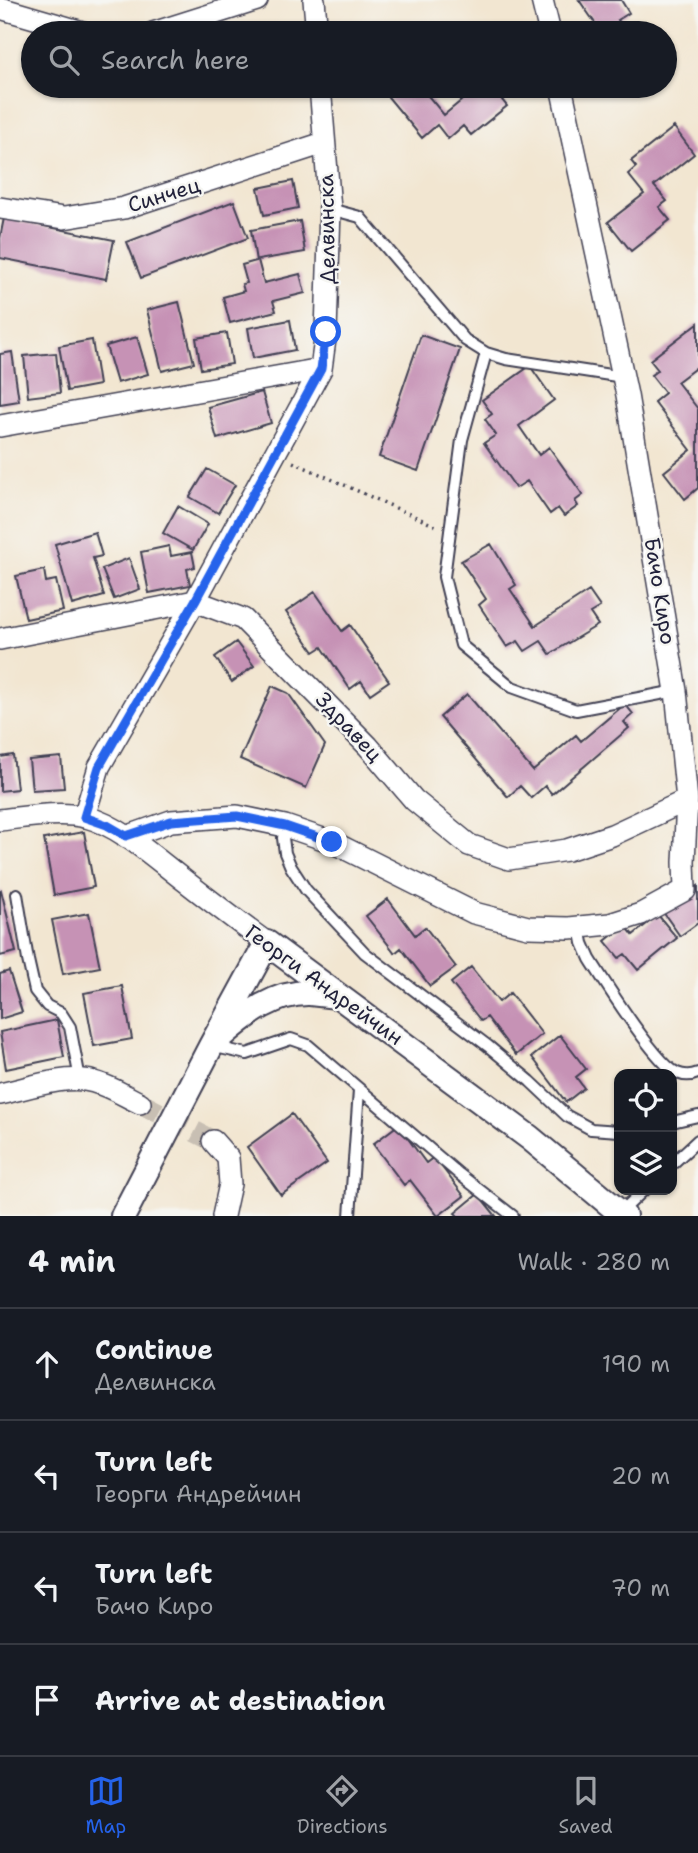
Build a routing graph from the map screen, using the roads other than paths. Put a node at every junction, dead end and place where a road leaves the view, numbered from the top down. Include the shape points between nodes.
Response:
1 (257, 0) edge
2 (314, 0) edge
3 (542, 0) edge
4 (0, 8) edge
5 (45, 21) edge
6 (191, 21) edge
7 (316, 21) edge
8 (547, 21) edge
9 (321, 98) edge
10 (564, 98) edge
11 (324, 144) junction
12 (0, 208) edge
13 (330, 209) junction
14 (486, 353) junction
15 (321, 369) junction
16 (623, 377) junction
17 (0, 426) edge
18 (195, 601) junction
19 (0, 639) edge
20 (676, 691) junction
21 (687, 800) junction
22 (84, 817) junction
23 (0, 820) edge
24 (285, 826) junction
25 (126, 836) junction
26 (692, 885) edge
27 (17, 894) dead end
28 (580, 927) junction
29 (267, 943) junction
30 (338, 996) junction
31 (211, 1046) junction
32 (698, 1073) edge
33 (80, 1079) junction
34 (359, 1090) junction
35 (0, 1094) edge
36 (140, 1103) tunnel mouth
37 (698, 1116) edge
38 (677, 1121) edge
39 (614, 1131) edge
40 (698, 1140) edge
41 (213, 1141) tunnel mouth
42 (677, 1159) edge
43 (640, 1195) edge
44 (622, 1215) edge
45 (123, 1216) edge
46 (223, 1216) edge
47 (350, 1216) edge
48 (513, 1216) edge

1 - 6 street
2 - 7 street
3 - 8 street
4 - 5 street
9 - 11 street, Делвинска
10 - 16 street, Бачо Киро
11 - 12 street, Синчец via 124,208 64,218
11 - 13 street, Делвинска
13 - 14 lane via 360,217 465,340
13 - 15 street, Делвинска
14 - 16 lane
14 - 20 lane via 462,440 444,578 461,645 512,687 576,710
15 - 17 street
15 - 18 street, Делвинска
16 - 20 street, Бачо Киро
18 - 19 street
18 - 21 street, Здравец via 243,619 368,746 414,800 470,845 509,859 568,849 612,835
18 - 22 street, Делвинска via 99,767
20 - 21 street, Бачо Киро
21 - 26 street, Бачо Киро via 684,862
22 - 23 street, Георги Андрейчин
22 - 25 street, Георги Андрейчин
24 - 25 street, Бачо Киро via 237,816 171,821
24 - 28 street, Бачо Киро via 332,842 474,913 528,927
24 - 39 lane via 285,853 291,867 306,890 365,953 488,1046 567,1116 591,1129
25 - 29 street, Георги Андрейчин
26 - 28 street, Бачо Киро via 641,914
27 - 33 lane via 35,990 70,1027
28 - 32 lane via 590,959 652,1049 675,1072
29 - 30 street, Георги Андрейчин
29 - 31 street
30 - 31 street via 307,993 279,998 244,1016
30 - 44 street, Георги Андрейчин via 520,1130
31 - 34 lane via 247,1054 291,1039 308,1045
31 - 45 street
33 - 35 street
33 - 36 street
34 - 47 lane
34 - 48 lane
37 - 38 lane
40 - 42 lane
41 - 46 street via 228,1157 230,1184
43 - 44 lane

